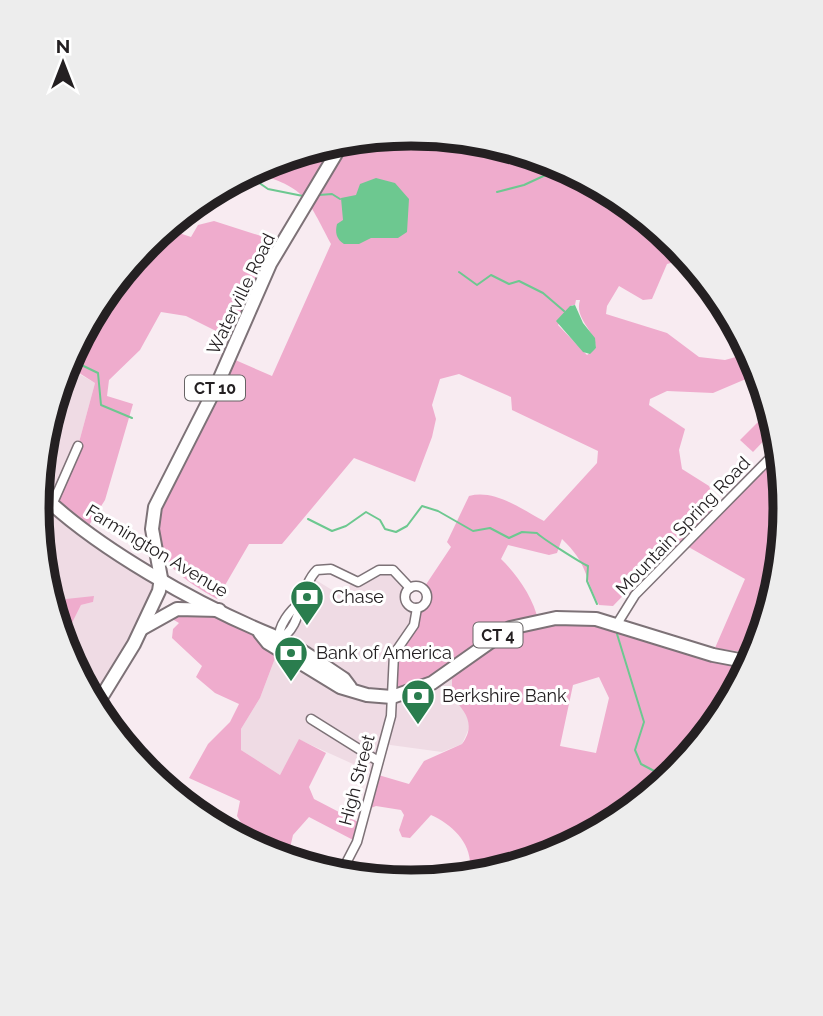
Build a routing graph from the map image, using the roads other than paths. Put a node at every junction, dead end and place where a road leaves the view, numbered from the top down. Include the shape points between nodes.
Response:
1 (336, 153) edge
2 (78, 446) dead end
3 (770, 458) edge
4 (49, 502) edge
5 (52, 505) junction
6 (161, 578) junction
7 (410, 588) junction
8 (417, 608) junction
9 (219, 610) junction
10 (617, 624) junction
11 (142, 628) junction
12 (260, 633) junction
13 (279, 639) junction
14 (740, 660) edge
15 (350, 687) junction
16 (102, 696) edge
17 (392, 697) junction
18 (311, 719) dead end
19 (378, 761) junction
20 (345, 864) edge

1 - 6 main road, Waterville Road / CT 10 via 270,264 217,385 155,507 152,529
2 - 5 street
3 - 10 street, Mountain Spring Road via 635,595
4 - 5 main road, Farmington Avenue / CT 4
5 - 6 main road, Farmington Avenue / CT 4
6 - 9 main road, Farmington Avenue / CT 4
6 - 11 main road, CT 10
7 - 8 street via 405,601
7 - 8 street via 420,587 425,592 426,602
7 - 13 street via 393,570 379,570 358,582 325,568 312,575 299,612
8 - 17 street, High Street via 414,625 394,654
9 - 11 main road via 177,609
9 - 12 main road, Farmington Avenue / CT 4
10 - 14 main road, Farmington Avenue / CT 4
10 - 17 main road, Farmington Avenue / CT 4 via 573,617 522,624 493,638 432,683
11 - 16 main road, CT 10
12 - 13 main road, Farmington Avenue / CT 4
12 - 15 main road, Farmington Avenue / CT 4 via 340,687
13 - 15 main road, Farmington Avenue / CT 4
15 - 17 main road, Farmington Avenue / CT 4 via 367,695
17 - 19 street, High Street
18 - 19 street
19 - 20 street, High Street via 357,842

